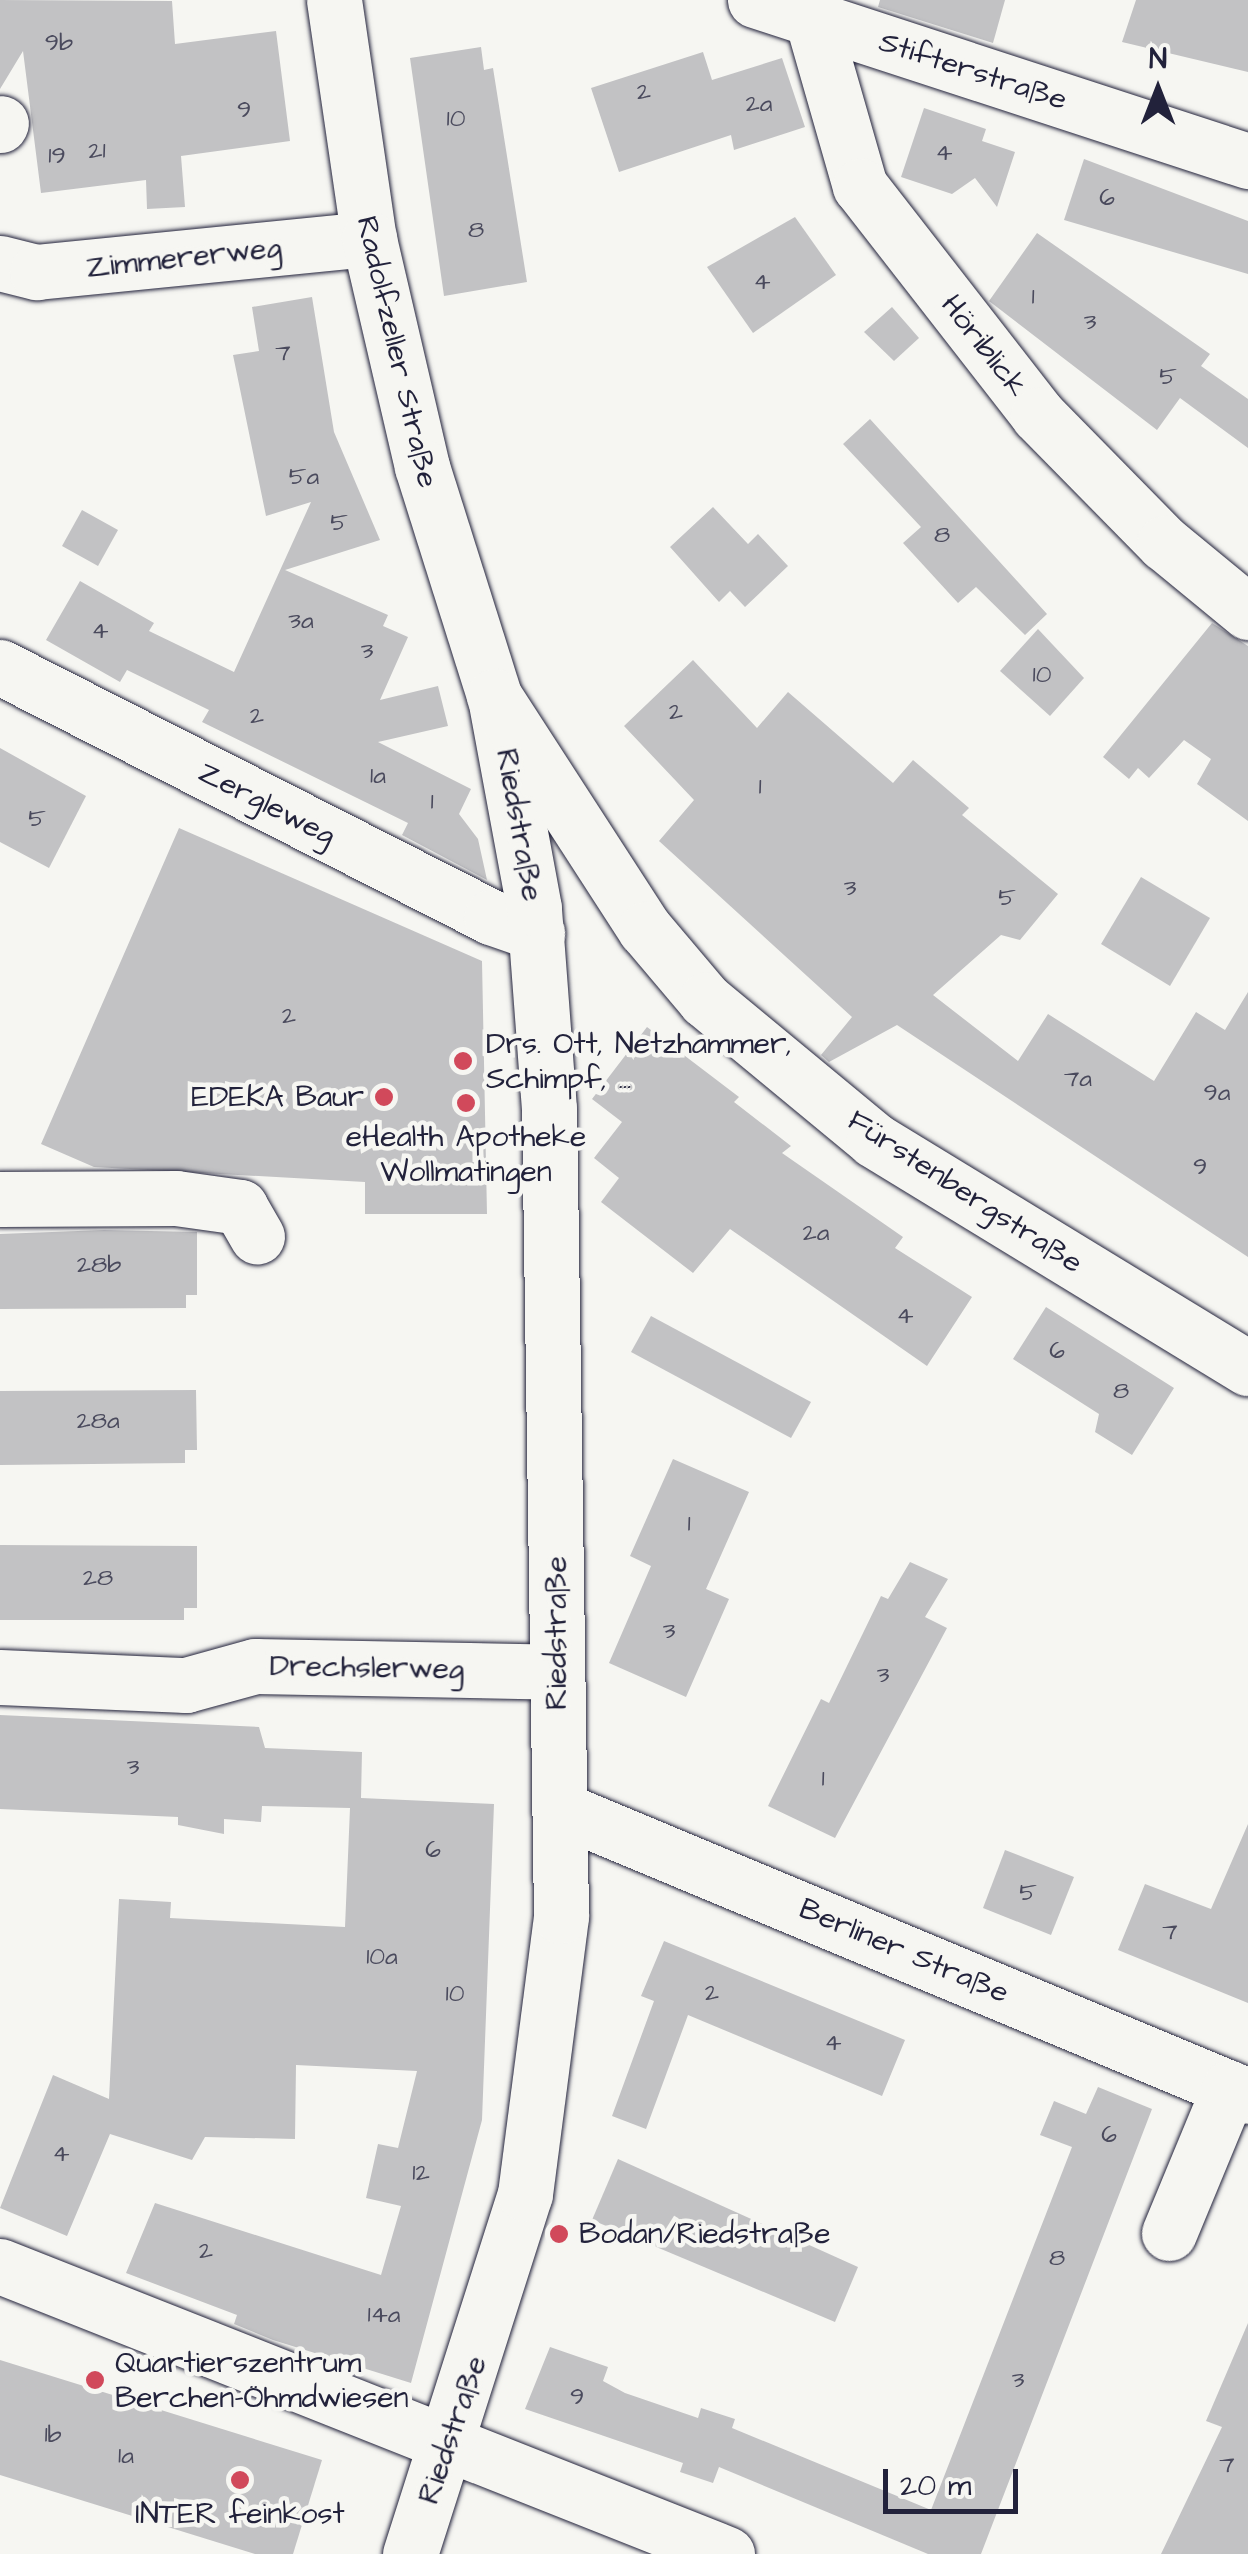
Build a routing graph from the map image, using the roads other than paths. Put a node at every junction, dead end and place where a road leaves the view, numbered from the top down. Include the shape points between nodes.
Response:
1 (334, 0) edge
2 (755, 0) edge
3 (812, 18) junction
4 (1248, 161) edge
5 (369, 239) junction
6 (0, 263) edge
7 (1248, 612) edge
8 (0, 668) edge
9 (494, 696) junction
10 (538, 932) junction
11 (0, 1199) edge
12 (257, 1238) dead end
13 (1248, 1368) edge
14 (557, 1672) junction
15 (0, 1678) edge
16 (560, 1809) junction
17 (1239, 2092) edge
18 (1169, 2233) dead end
19 (0, 2266) edge
20 (450, 2442) junction
21 (410, 2554) edge
22 (727, 2554) edge

1 - 5 street, Radolfzeller Straße
2 - 3 street, Stifterstraße
3 - 4 street, Stifterstraße
3 - 7 street, Höriblick via 860,186 1038,415 1164,542
5 - 6 street, Zimmererweg via 37,272
5 - 9 street, Radolfzeller Straße via 422,467
8 - 10 street, Zergleweg via 491,917
9 - 10 street, Riedstraße
9 - 13 street, Fürstenbergstraße via 645,929 705,1000 874,1140
10 - 14 street, Riedstraße via 553,1244
11 - 12 street via 176,1198 240,1206
14 - 15 street, Drechslerweg via 255,1666 186,1685
14 - 16 street, Riedstraße
16 - 17 street, Berliner Straße
16 - 20 street, Riedstraße via 561,1916 539,2122 512,2242
17 - 18 street
19 - 20 street
20 - 21 street, Riedstraße
20 - 22 street

